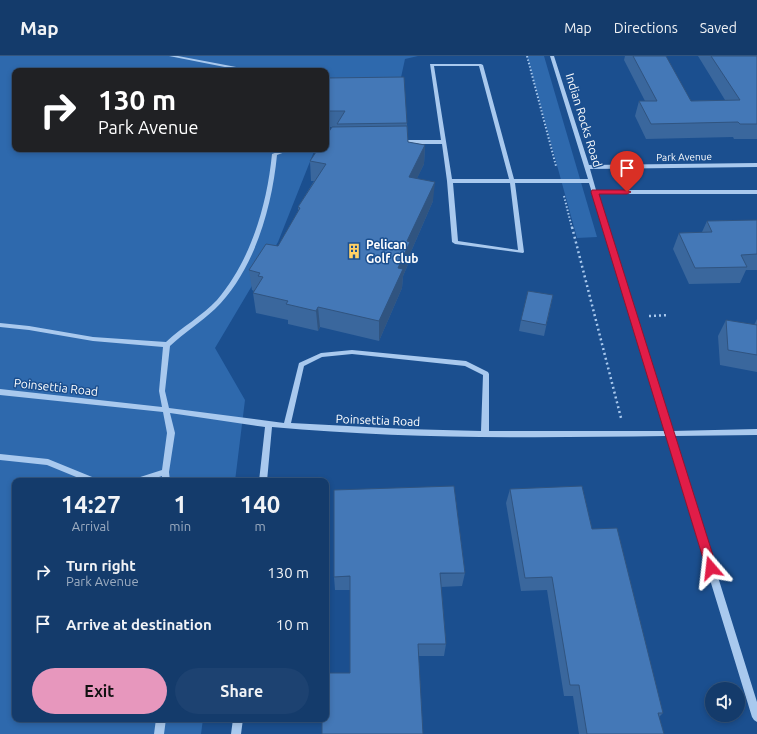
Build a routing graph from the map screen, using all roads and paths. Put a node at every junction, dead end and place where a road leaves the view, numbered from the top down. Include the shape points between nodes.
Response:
1 (171, 56) edge
2 (527, 56) edge
3 (552, 56) edge
4 (236, 68) edge
5 (396, 142) edge
6 (444, 142) junction
7 (275, 152) edge
8 (757, 165) edge
9 (587, 167) junction
10 (450, 181) junction
11 (512, 181) junction
12 (560, 181) junction
13 (592, 182) junction
14 (595, 192) junction
15 (757, 192) edge
16 (669, 315) dead end
17 (646, 316) dead end
18 (0, 325) edge
19 (167, 344) junction
20 (0, 392) edge
21 (166, 410) junction
22 (622, 420) dead end
23 (269, 425) junction
24 (287, 426) junction
25 (757, 432) edge
26 (485, 434) junction
27 (670, 434) junction
28 (0, 457) edge
29 (165, 472) junction
30 (87, 478) edge
31 (146, 478) edge
32 (166, 478) edge
33 (263, 478) edge
34 (757, 717) edge
35 (161, 722) edge
36 (238, 722) edge
37 (159, 734) edge
38 (236, 734) edge

1 - 4 street
2 - 12 path
3 - 9 street, Indian Rocks Road
5 - 6 street
6 - 10 street
6 - 11 street via 432,65 481,65
7 - 19 street via 274,172 264,215 243,264 218,302
8 - 9 street, Park Avenue
9 - 13 street, Indian Rocks Road
10 - 11 street
10 - 11 street via 455,242 521,252
11 - 12 street
12 - 13 street
12 - 22 path
13 - 14 street, Indian Rocks Road
14 - 15 street
14 - 27 street, Indian Rocks Road
16 - 17 path
18 - 19 street via 93,339
19 - 21 street via 162,391
20 - 21 street, Poinsettia Road
21 - 23 street, Poinsettia Road
21 - 29 street via 171,433
23 - 24 street, Poinsettia Road
23 - 33 street
24 - 26 street, Poinsettia Road
24 - 26 street via 301,365 321,355 352,352 466,364 486,374
25 - 27 street, Poinsettia Road
26 - 27 street, Poinsettia Road
27 - 34 street, Indian Rocks Road
28 - 30 street via 48,462
29 - 31 street
29 - 32 street
35 - 37 street
36 - 38 street

